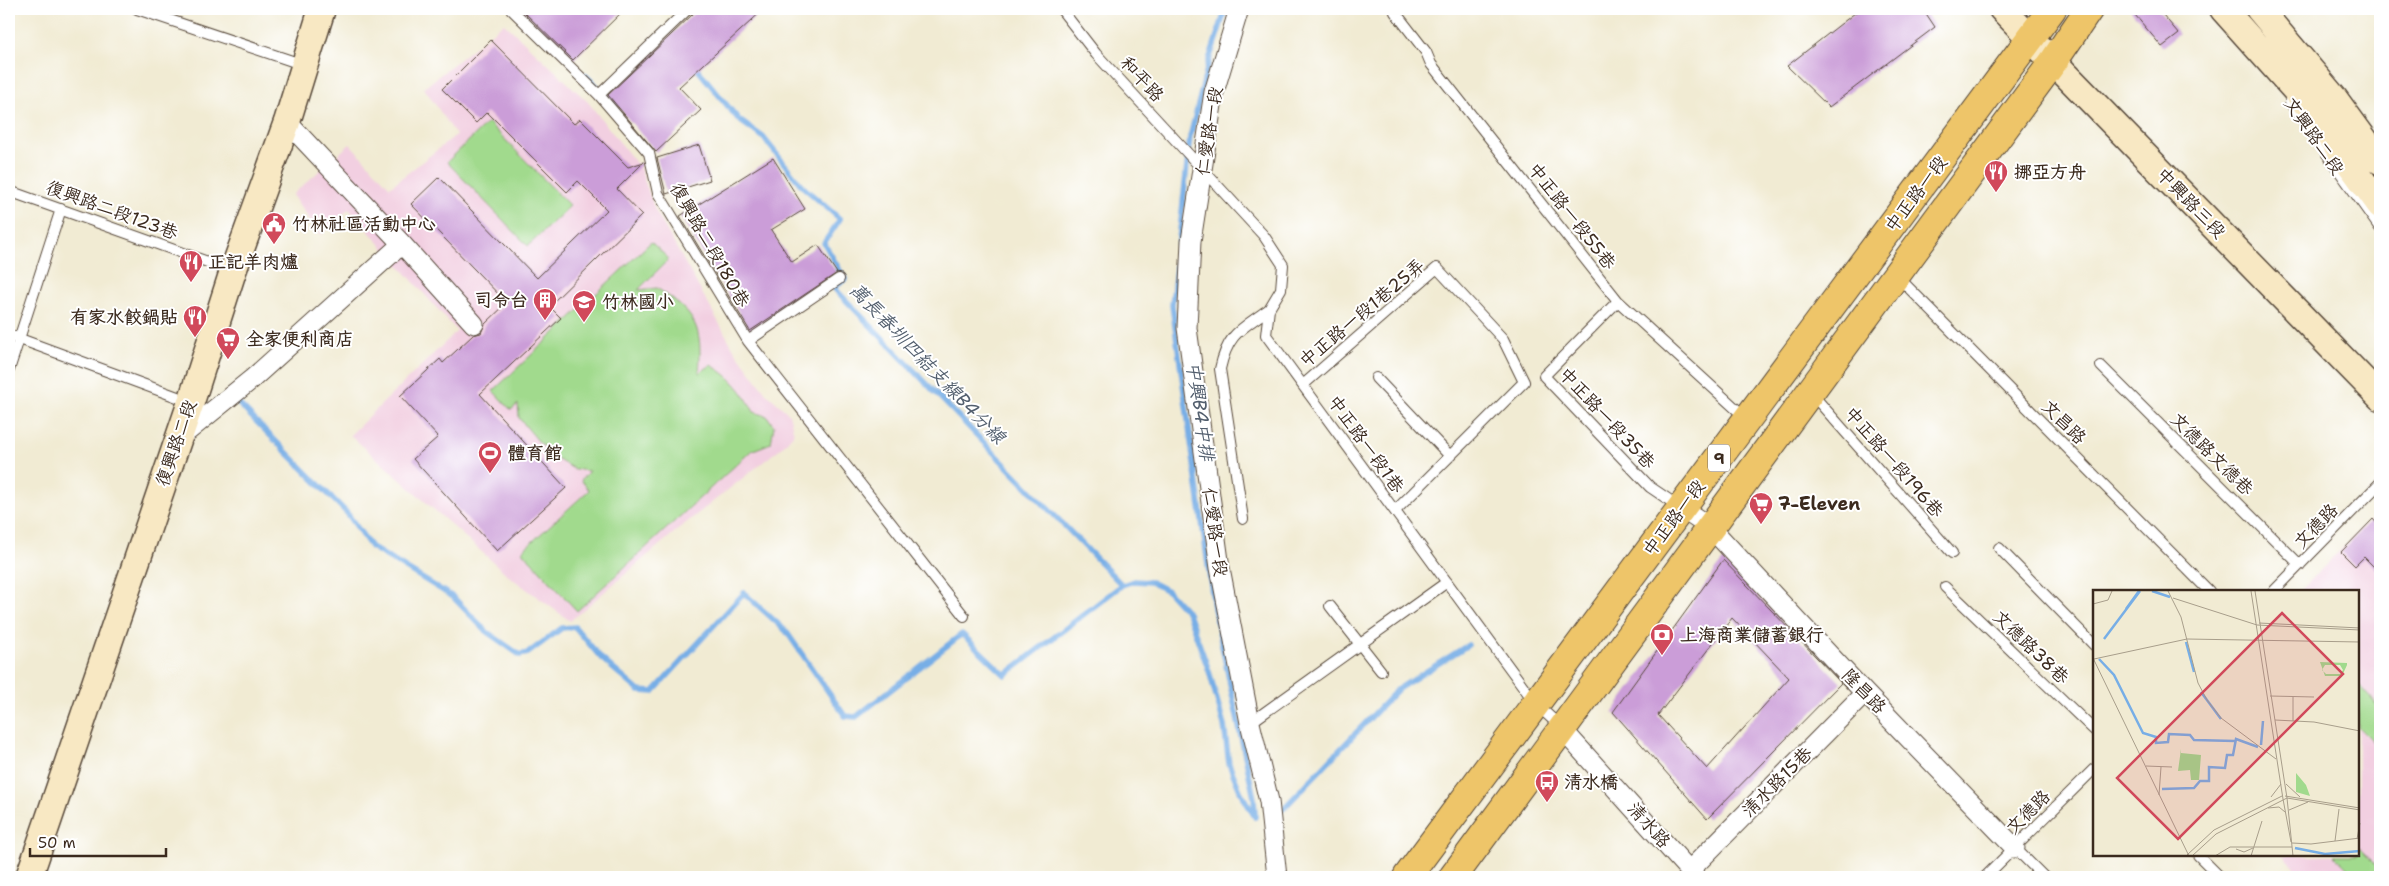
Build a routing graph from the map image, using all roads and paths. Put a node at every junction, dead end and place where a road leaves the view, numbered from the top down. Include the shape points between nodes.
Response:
1 (137, 9) edge
2 (322, 9) edge
3 (511, 9) edge
4 (688, 9) edge
5 (1061, 9) edge
6 (1239, 9) edge
7 (2002, 9) edge
8 (2052, 9) edge
9 (2089, 9) edge
10 (2222, 9) edge
11 (2258, 9) edge
12 (1395, 12) dead end
13 (2031, 39) junction
14 (2252, 42) junction
15 (2053, 62) junction
16 (304, 66) junction
17 (599, 95) junction
18 (2350, 120) junction
19 (287, 122) junction
20 (2380, 152) edge
21 (2380, 161) edge
22 (1203, 168) junction
23 (9, 191) edge
24 (2380, 205) edge
25 (61, 209) junction
26 (2380, 228) edge
27 (402, 244) junction
28 (233, 270) junction
29 (1896, 276) junction
30 (838, 279) dead end
31 (1618, 301) junction
32 (1268, 309) junction
33 (474, 324) dead end
34 (9, 335) edge
35 (19, 339) junction
36 (748, 342) junction
37 (2101, 366) dead end
38 (9, 370) edge
39 (1376, 378) dead end
40 (1303, 385) junction
41 (1811, 392) junction
42 (2380, 397) edge
43 (191, 402) junction
44 (1747, 420) junction
45 (177, 440) junction
46 (1449, 455) junction
47 (2380, 483) edge
48 (1682, 508) junction
49 (1395, 512) junction
50 (1243, 519) dead end
51 (1711, 528) junction
52 (1999, 548) dead end
53 (1952, 553) dead end
54 (2300, 565) junction
55 (1447, 582) junction
56 (1945, 587) dead end
57 (2208, 590) edge
58 (2275, 590) edge
59 (1330, 606) dead end
60 (964, 616) dead end
61 (1360, 644) junction
62 (2093, 644) edge
63 (1381, 671) dead end
64 (1865, 693) junction
65 (1536, 704) junction
66 (1250, 723) junction
67 (1562, 729) junction
68 (2093, 729) edge
69 (2093, 770) edge
70 (2015, 848) junction
71 (2199, 856) edge
72 (1692, 874) edge
73 (29, 877) edge
74 (1277, 877) edge
75 (1407, 877) edge
76 (1453, 877) edge
77 (1985, 877) edge
78 (2044, 877) edge
79 (2220, 877) edge

1 - 16 lane
2 - 16 street, 復興路二段
3 - 17 lane, 復興路二段180巷
4 - 17 lane
5 - 22 lane, 和平路 via 1096,54
6 - 22 street, 仁愛路一段 via 1214,92
7 - 13 street, 中興路三段
8 - 13 main road, 9
9 - 15 main road, 9
10 - 14 street, 文興路二段
11 - 18 street, 文興路二段
12 - 31 lane, 中正路一段55巷 via 1426,52 1431,64
13 - 15 street, 中興路三段
13 - 44 main road, 中正路一段 / 9
14 - 24 street, 文興路二段 via 2299,94
14 - 26 lane, 文興路二段 via 2298,115
15 - 29 main road, 中正路一段 / 9
15 - 42 street, 中興路三段
16 - 19 street, 復興路二段
17 - 36 lane, 復興路二段180巷 via 649,154 658,194
18 - 20 lane, 文興路二段
18 - 21 street, 文興路二段
19 - 27 street
19 - 28 street, 復興路二段
22 - 32 lane, 中正路一段1巷 via 1264,236 1283,265 1281,289
22 - 66 street, 仁愛路一段 via 1191,241 1187,328 1220,568
23 - 25 lane, 復興路二段123巷
25 - 28 lane, 復興路二段123巷
25 - 35 lane
27 - 33 street
27 - 45 street via 252,379
28 - 43 street, 復興路二段
29 - 41 main road, 中正路一段 / 9
29 - 57 lane, 文昌路
30 - 36 lane
31 - 44 lane, 中正路一段55巷
31 - 48 lane, 中正路一段35巷 via 1544,376 1650,487
32 - 40 lane, 中正路一段1巷 via 1266,335
32 - 50 lane via 1235,334 1225,348 1220,369
34 - 35 lane
35 - 38 lane
35 - 43 lane
36 - 60 lane, 復興路二段180巷
37 - 54 lane, 文德路文德巷
39 - 46 lane
40 - 46 lane, 中正路一段1巷25弄 via 1437,268 1503,340 1524,382
40 - 49 lane, 中正路一段1巷
41 - 51 main road, 中正路一段 / 9
41 - 53 lane, 中正路一段196巷
43 - 45 street, 復興路二段
44 - 48 main road, 中正路一段 / 9
45 - 73 street, 復興路二段
46 - 49 lane
47 - 54 lane, 文德路
48 - 51 street, 隆昌路
48 - 65 main road, 中正路一段 / 9
49 - 55 lane, 中正路一段1巷
51 - 64 street, 隆昌路
51 - 67 main road, 中正路一段 / 9
52 - 62 lane
54 - 58 lane, 文德路
55 - 61 lane
55 - 65 lane, 中正路一段1巷
56 - 68 lane, 文德路38巷
59 - 61 lane
61 - 63 lane
61 - 66 lane
64 - 70 street, 隆昌路
64 - 72 street, 清水路15巷
65 - 67 lane, 中正路一段1巷
65 - 75 main road, 中正路一段 / 9
66 - 74 street, 仁愛路一段 via 1269,801
67 - 72 street, 清水路
67 - 76 main road, 中正路一段 / 9
69 - 70 lane, 文德路
70 - 77 lane, 文德路
70 - 78 lane, 隆昌路
71 - 79 lane

